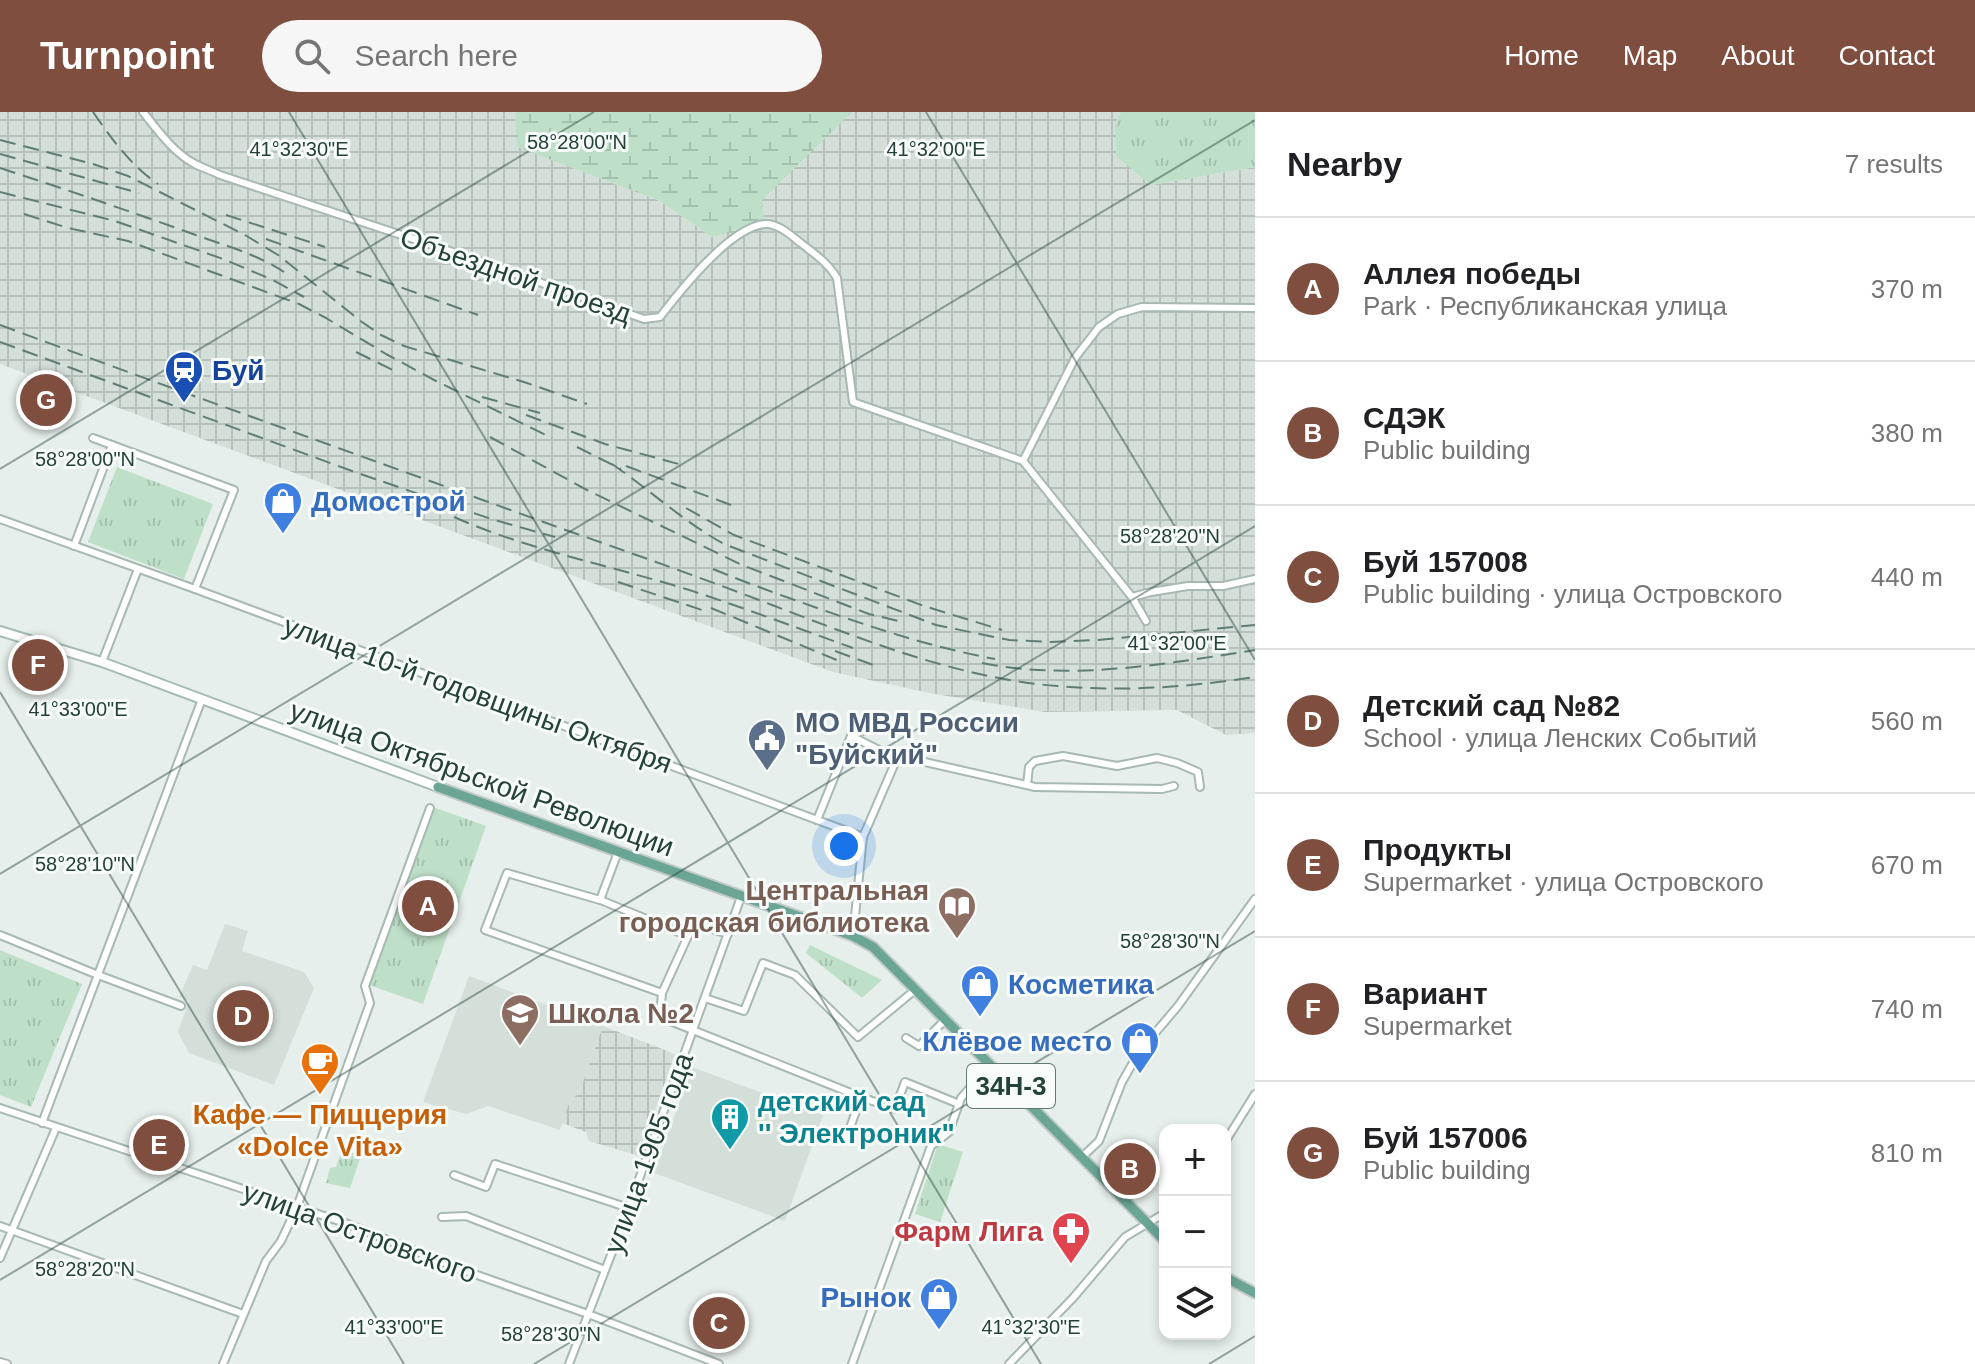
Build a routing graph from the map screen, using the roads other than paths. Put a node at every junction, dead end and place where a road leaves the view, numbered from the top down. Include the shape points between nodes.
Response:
1 (143, 112) edge
2 (1255, 308) edge
3 (93, 438) dead end
4 (112, 445) junction
5 (1023, 461) junction
6 (0, 519) edge
7 (74, 546) junction
8 (138, 569) junction
9 (1255, 579) edge
10 (195, 589) junction
11 (1132, 597) junction
12 (1146, 621) dead end
13 (0, 631) edge
14 (102, 662) junction
15 (202, 699) junction
16 (867, 729) dead end
17 (851, 736) junction
18 (898, 756) junction
19 (1027, 785) junction
20 (1174, 786) dead end
21 (438, 787) joint
22 (1200, 787) dead end
23 (430, 808) dead end
24 (817, 820) junction
25 (863, 837) junction
26 (618, 852) junction
27 (741, 897) junction
28 (598, 899) junction
29 (1255, 899) edge
30 (728, 934) junction
31 (0, 935) edge
32 (688, 936) junction
33 (853, 936) junction
34 (98, 975) junction
35 (915, 990) junction
36 (662, 993) junction
37 (705, 998) junction
38 (181, 1006) dead end
39 (945, 1020) junction
40 (693, 1031) junction
41 (906, 1038) dead end
42 (990, 1065) junction
43 (1255, 1094) edge
44 (861, 1097) junction
45 (959, 1104) junction
46 (0, 1108) edge
47 (42, 1123) junction
48 (56, 1128) junction
49 (1231, 1132) edge
50 (846, 1139) dead end
51 (1082, 1157) junction
52 (454, 1175) dead end
53 (297, 1207) junction
54 (629, 1208) junction
55 (1159, 1216) edge
56 (442, 1217) dead end
57 (1147, 1223) junction
58 (0, 1226) edge
59 (12, 1231) junction
60 (1159, 1235) edge
61 (0, 1258) edge
62 (605, 1270) junction
63 (1231, 1280) edge
64 (1255, 1293) edge
65 (243, 1314) junction
66 (588, 1314) junction
67 (0, 1362) edge
68 (7, 1364) edge
69 (223, 1364) edge
70 (569, 1364) edge
71 (719, 1364) edge
72 (852, 1364) edge
73 (1009, 1364) edge

1 - 5 street, Объездной проезд via 184,156 220,175 644,319 660,317 718,251 751,228 768,224 818,256 837,278 853,402
2 - 5 street via 1142,307 1118,314 1099,327 1075,358
3 - 4 street
4 - 7 street
4 - 10 street via 234,490
5 - 11 street
6 - 7 street, улица 10-й годовщины Октября
7 - 8 street, улица 10-й годовщины Октября
8 - 10 street, улица 10-й годовщины Октября
8 - 14 street
9 - 11 street
10 - 24 street, улица 10-й годовщины Октября
11 - 12 street
13 - 14 street, улица Октябрьской Революции / 34Н-3
14 - 15 street, улица Октябрьской Революции / 34Н-3
15 - 21 street, улица Октябрьской Революции / 34Н-3
15 - 34 street
16 - 17 street
17 - 18 street
17 - 24 street
18 - 19 street
18 - 25 street
19 - 20 street
19 - 22 street via 1035,761 1063,756 1117,766 1157,758 1198,772
21 - 26 main road, улица Октябрьской Революции / 34Н-3
23 - 53 street via 365,986 370,1003
24 - 25 street, улица 10-й годовщины Октября
25 - 33 street
26 - 27 main road, улица Октябрьской Революции / 34Н-3
26 - 28 street
27 - 30 street, улица 1905 года
27 - 33 main road, улица Октябрьской Революции / 34Н-3
28 - 32 street
28 - 36 street via 507,873 485,930
29 - 51 street via 1139,1052 1099,1141
30 - 32 street via 695,924
30 - 37 street, улица 1905 года
31 - 34 street
32 - 36 street
33 - 35 main road, улица Октябрьской Революции / 34Н-3 via 873,947
34 - 38 street
34 - 47 street
35 - 37 street via 858,1037 795,975 763,963 744,1011
35 - 39 main road, улица Октябрьской Революции / 34Н-3
36 - 40 street via 660,1017
37 - 40 street, улица 1905 года
39 - 41 street via 919,1046
39 - 42 main road, улица Октябрьской Революции / 34Н-3
40 - 44 street
40 - 54 street, улица 1905 года
42 - 45 street
42 - 51 main road, улица Октябрьской Революции / 34Н-3
43 - 49 street
44 - 45 street via 895,1109 905,1082
44 - 50 street
45 - 72 street via 949,1132 931,1146
46 - 47 street, улица Островского
47 - 48 street, улица Островского
48 - 53 street, улица Островского
48 - 59 street
51 - 57 main road, улица Октябрьской Революции / 34Н-3
52 - 54 street via 486,1187 495,1164
53 - 65 street
53 - 66 street, улица Островского
54 - 62 street, улица 1905 года
55 - 57 street
56 - 62 street via 466,1216
57 - 60 main road, улица Октябрьской Революции / 34Н-3
57 - 73 street via 1125,1237
58 - 59 street
59 - 61 street
59 - 65 street
62 - 66 street, улица 1905 года
63 - 64 main road
65 - 69 street
66 - 70 street, улица 1905 года
66 - 71 street, улица Островского
67 - 68 street

